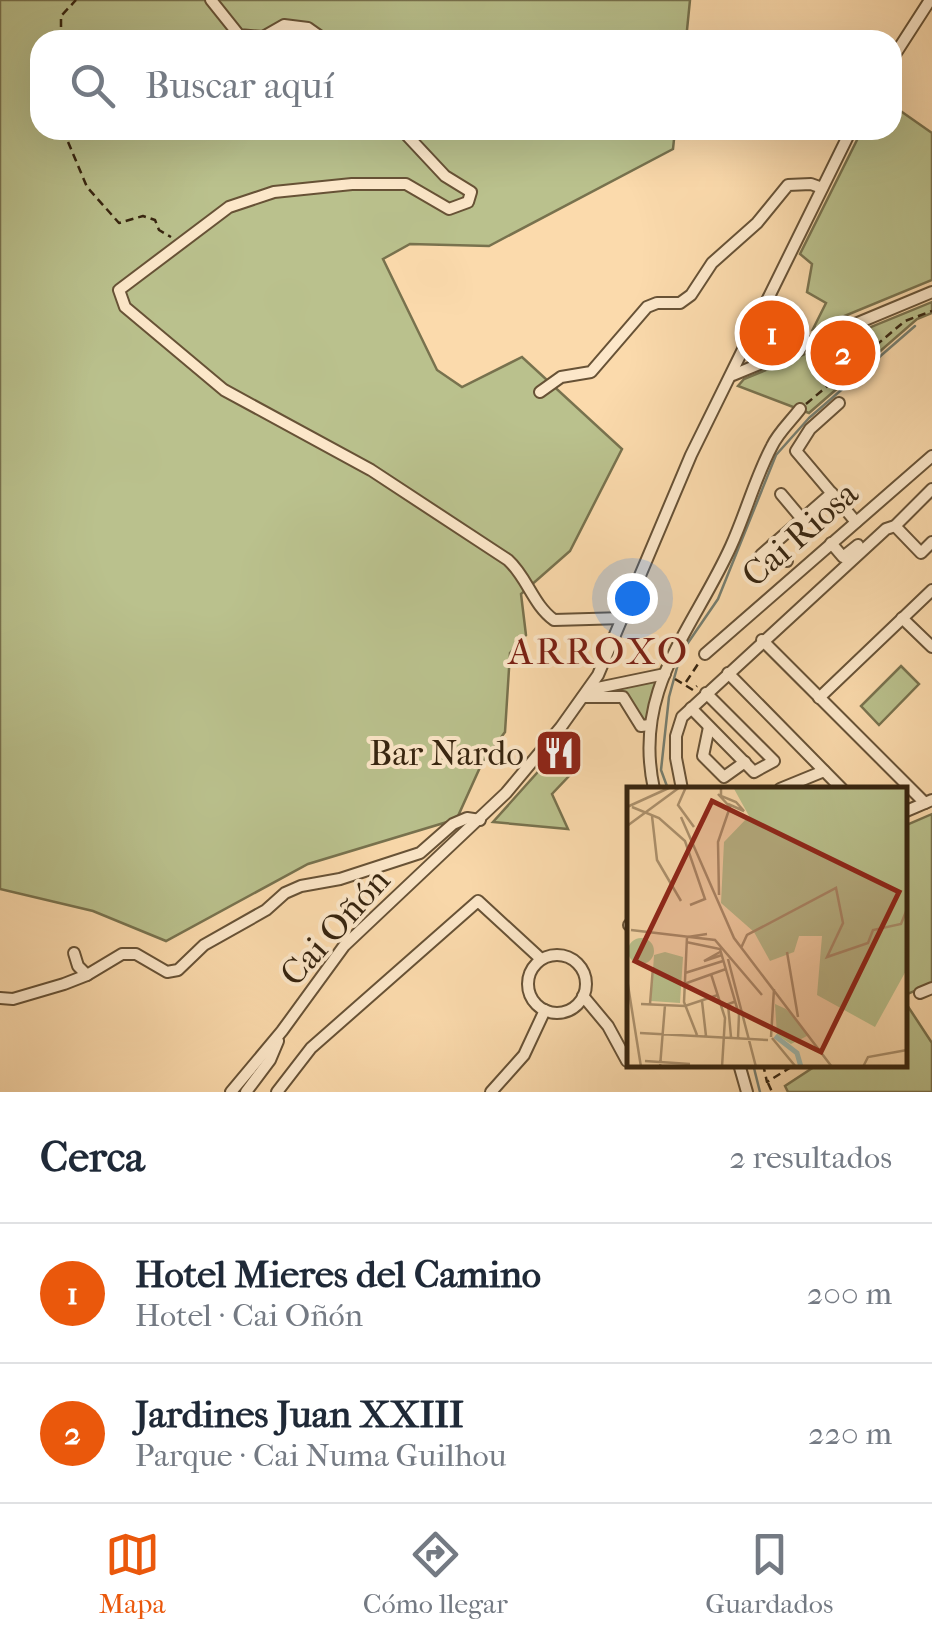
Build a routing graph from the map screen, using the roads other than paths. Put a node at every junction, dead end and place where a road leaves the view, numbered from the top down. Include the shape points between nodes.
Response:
1 (211, 0) edge
2 (930, 0) edge
3 (927, 14) edge
4 (235, 30) edge
5 (276, 30) edge
6 (311, 30) edge
7 (902, 46) edge
8 (411, 140) edge
9 (846, 140) edge
10 (822, 188) junction
11 (932, 292) edge
12 (732, 376) junction
13 (540, 392) dead end
14 (839, 403) dead end
15 (800, 409) road end
16 (932, 456) edge
17 (932, 489) edge
18 (832, 493) junction
19 (781, 494) dead end
20 (802, 519) junction
21 (856, 522) junction
22 (895, 526) junction
23 (932, 542) edge
24 (831, 543) junction
25 (774, 544) junction
26 (860, 552) junction
27 (761, 555) dead end
28 (787, 561) dead end
29 (932, 590) edge
30 (624, 618) junction
31 (902, 618) junction
32 (762, 640) junction
33 (932, 648) edge
34 (706, 654) road end
35 (728, 673) junction
36 (665, 674) junction
37 (704, 690) junction
38 (586, 694) junction
39 (819, 698) junction
40 (691, 708) junction
41 (650, 726) junction
42 (709, 727) junction
43 (744, 762) junction
44 (824, 771) junction
45 (653, 787) edge
46 (681, 787) edge
47 (787, 787) edge
48 (839, 787) edge
49 (928, 802) edge
50 (480, 820) junction
51 (74, 953) dead end
52 (541, 960) junction
53 (87, 975) junction
54 (932, 988) edge
55 (920, 992) dead end
56 (583, 996) junction
57 (0, 998) edge
58 (545, 1010) junction
59 (282, 1030) junction
60 (627, 1060) dead end
61 (739, 1067) edge
62 (228, 1092) edge
63 (242, 1092) edge
64 (276, 1092) edge
65 (491, 1092) edge
66 (747, 1092) edge

1 - 4 street
2 - 3 street
3 - 7 street
5 - 6 street
8 - 30 street via 470,192 468,202 449,209 406,184 274,192 229,206 120,290 124,307 224,390 370,470 508,560 554,620
9 - 10 street
10 - 12 street
10 - 13 street via 788,185 712,263 691,295 680,304 646,307 591,372 561,378
11 - 12 street
12 - 30 street
14 - 18 street via 796,451
15 - 36 street via 773,443 732,544
16 - 21 street, Cai Riosa
17 - 22 street
18 - 20 street
18 - 21 street
19 - 20 street
20 - 25 street
21 - 24 street, Cai Riosa
22 - 23 street via 921,554
22 - 26 street
24 - 26 street via 844,557 868,537
24 - 34 street, Cai Riosa
25 - 27 street
25 - 28 street
26 - 32 street
29 - 31 street
30 - 38 street
31 - 33 street
31 - 39 street
32 - 35 street
32 - 39 street
35 - 37 street
35 - 44 street
36 - 38 street
36 - 41 street
37 - 40 street
37 - 43 street via 774,761 754,772
38 - 41 street via 623,697 642,726
38 - 50 street
39 - 49 street
40 - 42 street
40 - 46 street via 676,736
41 - 45 street
42 - 43 street
42 - 43 street via 703,756 724,777
44 - 47 street
44 - 48 street
50 - 53 street via 453,824 420,853 285,892 178,970 166,972 136,954 122,954
50 - 59 street, Cai Oñón via 344,946
51 - 53 street
52 - 56 street via 559,955 576,962 585,978
52 - 58 street via 528,988
52 - 64 street via 478,901 311,1048
53 - 57 street
54 - 55 street
56 - 58 street via 567,1011
56 - 60 street
58 - 65 street via 524,1055
59 - 62 street
59 - 63 street via 270,1060
61 - 66 street

